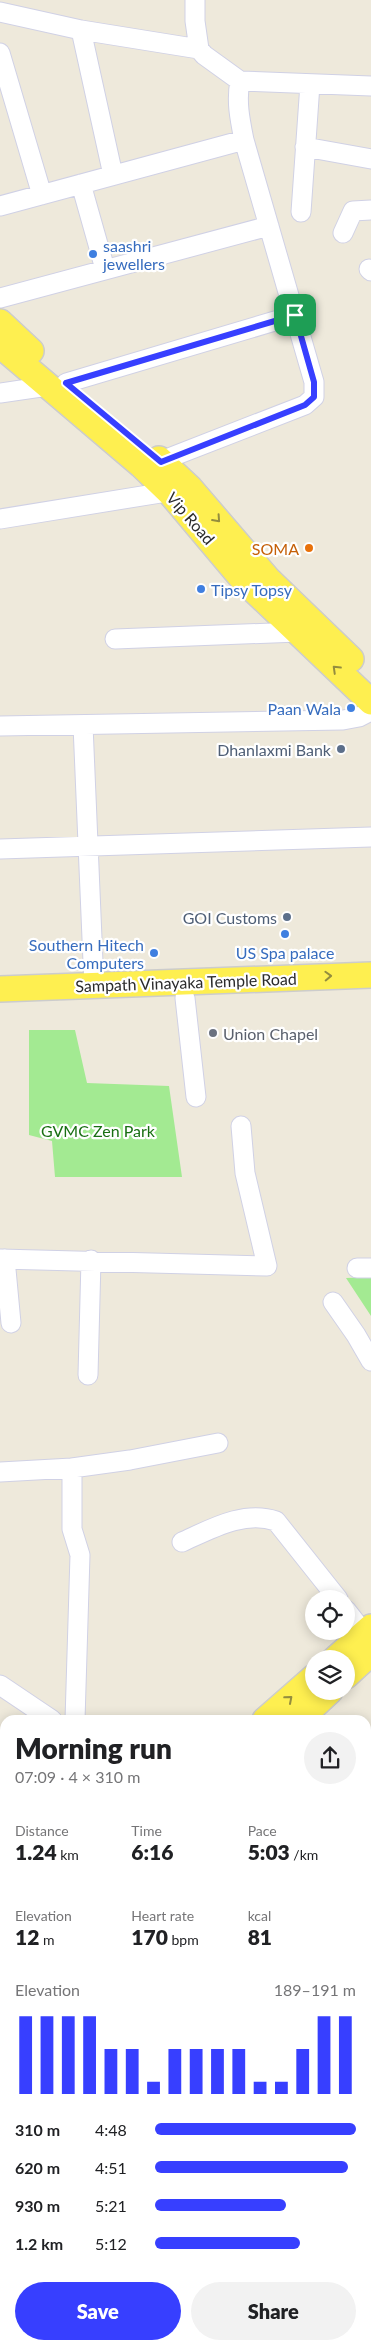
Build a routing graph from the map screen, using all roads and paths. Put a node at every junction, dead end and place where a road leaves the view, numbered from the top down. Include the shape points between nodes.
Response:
1 (195, 0) edge
2 (0, 12) edge
3 (81, 30) junction
4 (199, 48) junction
5 (0, 53) edge
6 (240, 81) junction
7 (310, 84) junction
8 (371, 86) edge
9 (244, 140) junction
10 (306, 147) junction
11 (371, 159) edge
12 (113, 175) junction
13 (81, 184) junction
14 (42, 195) junction
15 (0, 206) edge
16 (371, 210) edge
17 (301, 212) dead end
18 (269, 226) junction
19 (343, 233) dead end
20 (105, 270) junction
21 (0, 298) edge
22 (295, 315) junction
23 (0, 322) edge
24 (0, 345) edge
25 (57, 385) junction
26 (0, 393) edge
27 (161, 462) junction
28 (180, 490) junction
29 (0, 519) edge
30 (298, 632) junction
31 (115, 639) dead end
32 (371, 679) edge
33 (371, 702) edge
34 (371, 711) edge
35 (0, 726) edge
36 (82, 726) junction
37 (371, 837) edge
38 (87, 846) junction
39 (0, 849) edge
40 (371, 974) edge
41 (94, 986) junction
42 (0, 989) edge
43 (371, 992) edge
44 (185, 998) junction
45 (0, 1004) edge
46 (196, 1097) dead end
47 (241, 1126) dead end
48 (3, 1259) edge
49 (91, 1260) junction
50 (333, 1302) dead end
51 (11, 1324) dead end
52 (371, 1361) edge
53 (88, 1375) dead end
54 (218, 1443) dead end
55 (72, 1468) junction
56 (0, 1472) edge
57 (182, 1542) dead end
58 (331, 1590) edge
59 (355, 1621) edge
60 (369, 1638) edge
61 (350, 1650) edge
62 (355, 1661) edge
63 (305, 1685) edge
64 (0, 1686) edge
65 (320, 1700) edge
66 (43, 1715) edge
67 (76, 1715) edge
68 (271, 1715) edge
69 (304, 1715) edge

1 - 4 street
2 - 3 street
3 - 4 street
3 - 12 street
4 - 6 street
5 - 14 street
6 - 7 street
6 - 9 street via 237,93
7 - 8 street
7 - 10 street
9 - 12 street
9 - 18 street
10 - 11 street
10 - 17 street
12 - 13 street
13 - 14 street
13 - 20 street
14 - 15 street
16 - 19 street via 353,211
18 - 20 street
18 - 22 street
20 - 21 street
22 - 25 street
22 - 27 street via 314,382 314,397 305,405
23 - 25 main road, Vip Road
24 - 25 main road, Vip Road
25 - 26 street
25 - 27 main road, Vip Road
25 - 28 main road, Vip Road via 140,464
27 - 28 main road, Vip Road
28 - 29 street
28 - 30 main road, Vip Road via 244,581
28 -> 32 main road, Vip Road
30 - 31 street
33 -> 30 main road, Vip Road
34 - 36 street via 343,720
35 - 36 street
36 - 38 street
37 - 38 street
38 - 39 street
38 - 41 street
41 -> 40 main road, Sampath Vinayaka Temple Road
41 - 42 main road, Sampath Vinayaka Temple Road
43 - 44 main road, Sampath Vinayaka Temple Road
44 - 45 main road, Sampath Vinayaka Temple Road
44 - 46 street
47 - 49 street via 245,1173 267,1266
48 - 49 street
48 - 51 street
49 - 53 street
50 - 52 street
54 - 55 street
55 - 56 street
55 - 67 street via 72,1529 80,1555
57 - 58 street via 233,1521 263,1516 276,1521
59 - 60 street
60 - 61 main road
60 - 62 main road
68 -> 63 main road
64 - 66 street
65 - 69 main road

